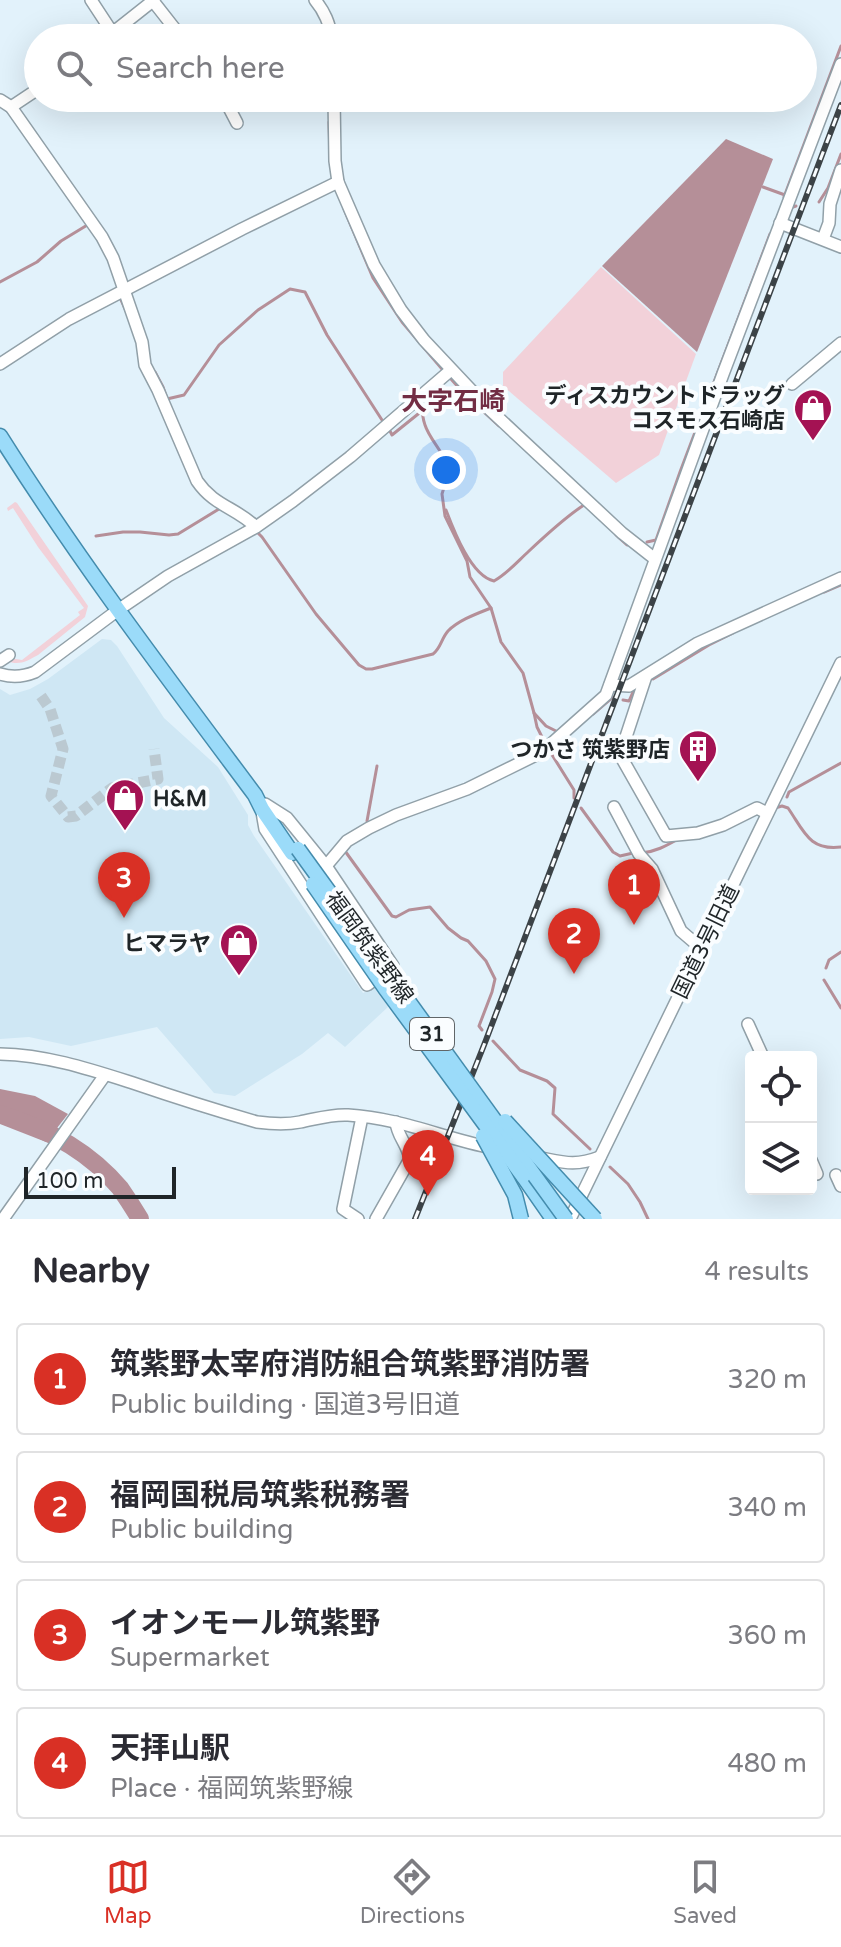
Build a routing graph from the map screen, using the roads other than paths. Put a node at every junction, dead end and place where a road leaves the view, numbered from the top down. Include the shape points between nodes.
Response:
1 (91, 0) edge
2 (153, 0) edge
3 (315, 0) edge
4 (103, 24) edge
5 (123, 24) edge
6 (171, 24) edge
7 (329, 24) edge
8 (841, 64) edge
9 (24, 98) edge
10 (0, 100) edge
11 (11, 107) junction
12 (231, 112) edge
13 (334, 112) edge
14 (237, 123) dead end
15 (841, 170) edge
16 (338, 182) junction
17 (780, 223) junction
18 (823, 239) junction
19 (841, 247) edge
20 (123, 291) junction
21 (841, 343) edge
22 (0, 364) edge
23 (451, 370) junction
24 (792, 384) dead end
25 (0, 436) edge
26 (256, 527) junction
27 (655, 559) junction
28 (841, 578) edge
29 (118, 610) junction
30 (841, 663) edge
31 (0, 674) edge
32 (646, 676) junction
33 (610, 685) junction
34 (260, 802) junction
35 (614, 807) dead end
36 (767, 813) junction
37 (295, 851) junction
38 (326, 866) junction
39 (702, 949) junction
40 (748, 1024) dead end
41 (437, 1042) junction
42 (760, 1051) edge
43 (0, 1054) edge
44 (105, 1075) junction
45 (455, 1084) junction
46 (362, 1117) junction
47 (396, 1122) junction
48 (600, 1157) junction
49 (581, 1197) junction
50 (3, 1219) edge
51 (358, 1219) edge
52 (376, 1219) edge
53 (521, 1219) edge
54 (553, 1219) edge
55 (568, 1219) edge
56 (595, 1219) edge
57 (603, 1219) edge

1 - 4 street
2 - 5 street
2 - 6 street
3 - 7 street
8 - 17 street
9 - 11 street
10 - 11 street
11 - 20 street via 102,237
12 - 14 street
13 - 16 street
15 - 18 street
16 - 20 street
16 - 23 street via 382,282
17 - 18 street
17 - 27 street
18 - 19 street
20 - 22 street
20 - 26 street via 145,365 197,481 205,494
21 - 24 street
23 - 26 street via 350,457
23 - 27 street
25 - 29 main road, 福岡筑紫野線 / 31
26 - 29 street
27 - 33 street
28 - 32 street via 698,643
29 - 31 street via 35,672
29 - 34 main road, 福岡筑紫野線 / 31
30 - 36 street, 国道3号旧道
32 - 33 street via 629,686
32 - 36 street via 620,755 666,836 698,833 757,808
33 - 38 street via 606,695 542,752 369,828 347,841
34 - 37 main road, 福岡筑紫野線 / 31
34 - 38 street via 287,818
34 - 38 street via 265,829 367,985 393,966
35 - 39 street via 681,931
36 - 39 street, 国道3号旧道
37 - 41 main road, 福岡筑紫野線 / 31, bridge
37 - 45 main road, 福岡筑紫野線 / 31, bridge
39 - 48 street, 国道3号旧道
40 - 42 street
41 - 55 main road, 福岡筑紫野線 / 31, bridge
41 - 56 main road, bridge
43 - 44 street via 46,1058
44 - 46 street via 257,1122 279,1125 323,1116
44 - 50 street
45 - 53 main road, bridge via 510,1183
45 - 54 main road, 福岡筑紫野線 / 31, bridge
46 - 47 street
46 - 51 street via 343,1209
47 - 48 street via 572,1164
47 - 52 street via 410,1159
48 - 49 street, 国道3号旧道
49 - 55 street, 国道3号旧道
49 - 57 street

